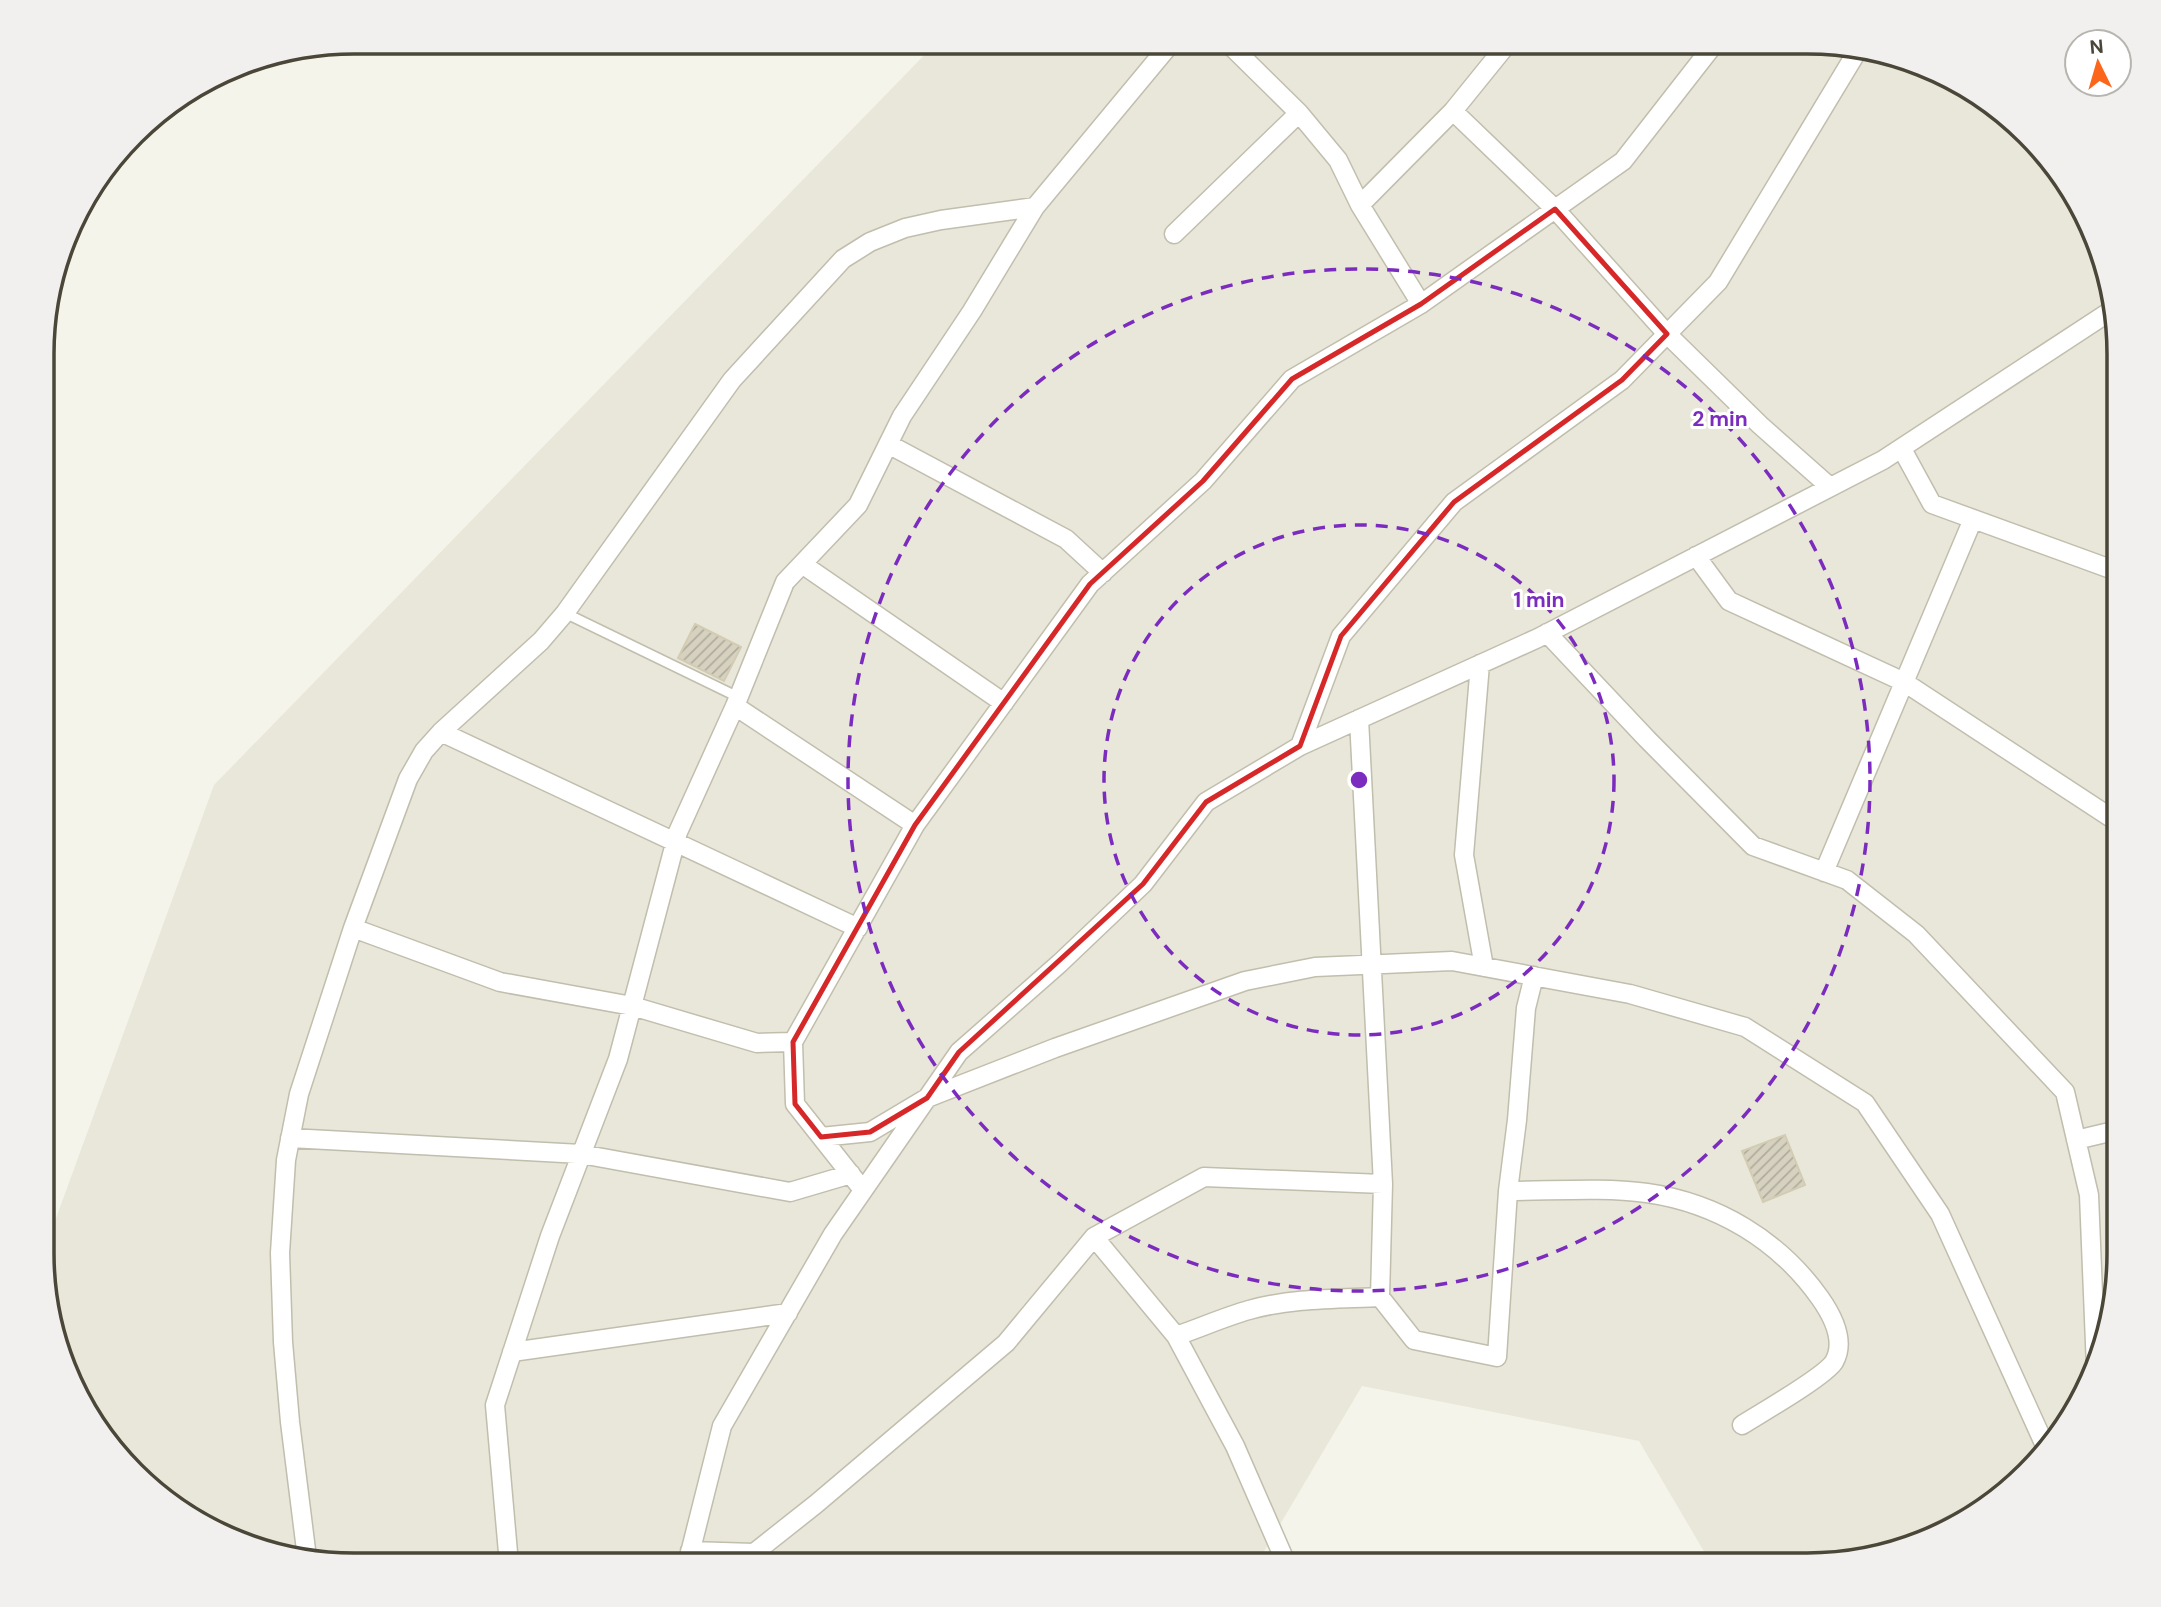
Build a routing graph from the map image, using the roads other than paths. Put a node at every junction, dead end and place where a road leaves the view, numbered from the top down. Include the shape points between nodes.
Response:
1 (1162, 54) edge
2 (1239, 54) edge
3 (1499, 54) edge
4 (1706, 54) edge
5 (1853, 58) edge
6 (1453, 111) junction
7 (1299, 114) junction
8 (1360, 205) junction
9 (1035, 207) junction
10 (1555, 209) junction
11 (1174, 234) dead end
12 (1421, 304) junction
13 (2104, 315) edge
14 (1667, 334) junction
15 (888, 444) junction
16 (1902, 449) junction
17 (1830, 487) junction
18 (1973, 519) junction
19 (1696, 556) junction
20 (802, 564) junction
21 (2107, 568) edge
22 (1102, 573) junction
23 (565, 613) junction
24 (1547, 633) junction
25 (1480, 664) junction
26 (1904, 682) junction
27 (737, 702) junction
28 (1004, 703) junction
29 (1359, 719) junction
30 (441, 732) junction
31 (1300, 746) junction
32 (2107, 815) edge
33 (915, 825) junction
34 (675, 844) junction
35 (1824, 872) junction
36 (353, 928) junction
37 (858, 928) junction
38 (1374, 964) junction
39 (1484, 967) junction
40 (1534, 976) junction
41 (632, 1006) junction
42 (793, 1042) junction
43 (927, 1098) junction
44 (2107, 1133) edge
45 (821, 1137) junction
46 (290, 1138) junction
47 (2076, 1140) junction
48 (581, 1154) junction
49 (851, 1174) junction
50 (1383, 1184) junction
51 (863, 1189) junction
52 (1508, 1191) junction
53 (1094, 1237) junction
54 (1380, 1297) junction
55 (788, 1312) junction
56 (1176, 1336) junction
57 (2095, 1338) edge
58 (512, 1352) junction
59 (1742, 1425) dead end
60 (2042, 1439) edge
61 (306, 1549) edge
62 (508, 1553) edge
63 (689, 1553) edge
64 (754, 1553) edge
65 (1282, 1553) edge

1 - 9 street
2 - 7 street
3 - 6 street
4 - 10 street via 1623,161
5 - 14 street via 1718,282
6 - 8 street
6 - 10 street
7 - 8 street via 1338,160
7 - 11 street
8 - 12 street
9 - 15 street
9 - 23 street via 905,228 843,259 732,380
10 - 12 street
10 - 14 street
12 - 22 street via 1292,379 1203,481
13 - 16 street
14 - 17 street
14 - 31 street via 1622,380 1454,502 1341,636
15 - 20 street via 858,505
15 - 22 street via 1066,539
16 - 17 street
16 - 18 street via 1933,504
17 - 19 street
18 - 21 street
18 - 26 street
19 - 24 street
19 - 26 street via 1729,601
20 - 27 street via 785,582
20 - 28 street
22 - 28 street
23 - 27 lane
23 - 30 street via 541,641
24 - 25 street
24 - 35 street via 1753,846
25 - 29 street
25 - 39 street via 1464,855
26 - 32 street
26 - 35 street
27 - 33 street
27 - 34 street
28 - 33 street
29 - 31 street
29 - 38 street
30 - 34 street
30 - 36 street via 408,779
31 - 43 street via 1206,802 1143,884 959,1052
33 - 37 street
34 - 37 street
34 - 41 street
35 - 47 street via 1847,880 1916,934 2065,1092
36 - 41 street via 500,982
36 - 46 street via 299,1094
37 - 42 street
38 - 39 street via 1452,961
38 - 43 street via 1315,967 1245,981
38 - 50 street
39 - 40 street
40 - 52 street
40 - 60 street via 1630,994 1745,1027 1865,1103 1940,1214
41 - 42 street via 757,1043
41 - 48 street via 618,1059
42 - 45 street via 795,1104
43 - 45 street via 870,1132
43 - 51 street
44 - 47 street
45 - 49 street
46 - 48 street
46 - 61 street via 280,1253 282,1329
47 - 57 street via 2089,1195
48 - 49 street via 790,1192
48 - 58 street
49 - 51 street
50 - 53 street via 1204,1177
50 - 54 street
51 - 55 street
52 - 54 street via 1497,1357 1414,1340
52 - 59 street via 1646,1193 1679,1200 1748,1228 1792,1264 1826,1307 1839,1337 1837,1355 1828,1370
53 - 56 street
53 - 64 street via 1006,1343
54 - 56 street via 1269,1305
55 - 58 street
55 - 63 street via 722,1426
56 - 65 street via 1235,1446
58 - 62 street via 495,1405

